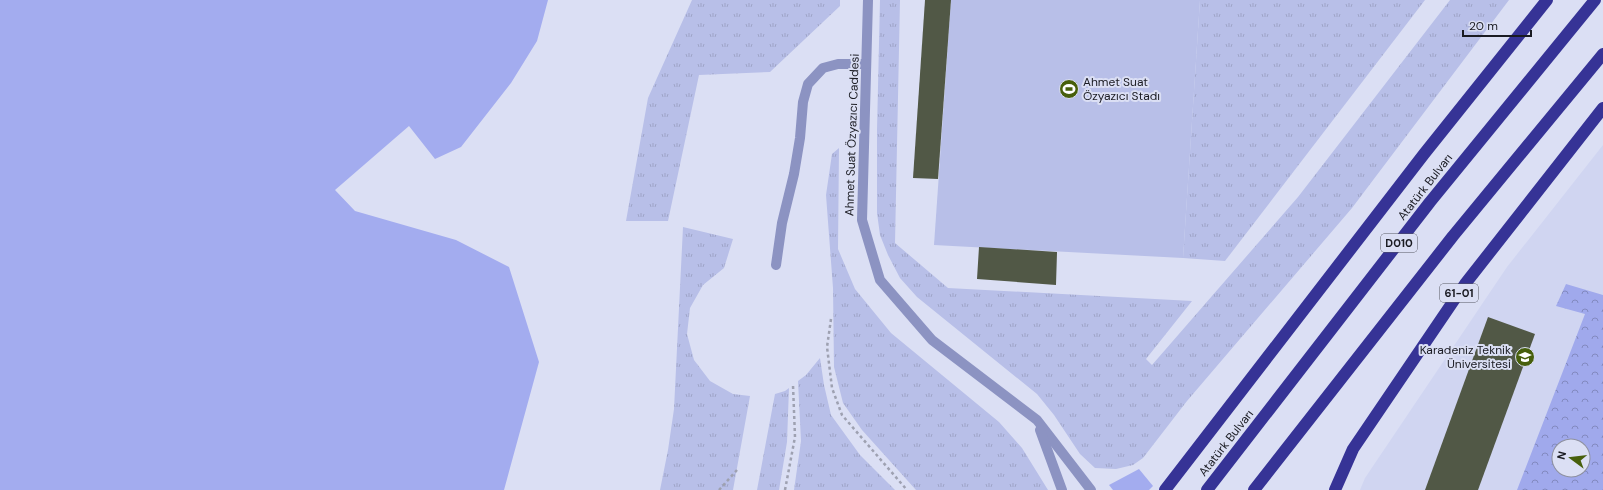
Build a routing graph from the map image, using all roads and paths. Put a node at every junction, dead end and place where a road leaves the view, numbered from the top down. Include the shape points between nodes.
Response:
1 (868, 0) edge
2 (1547, 0) edge
3 (1595, 0) edge
4 (1603, 54) edge
5 (866, 64) junction
6 (1603, 108) edge
7 (776, 265) dead end
8 (831, 319) dead end
9 (793, 385) dead end
10 (1037, 420) junction
11 (737, 470) dead end
12 (719, 490) edge
13 (785, 490) edge
14 (907, 490) edge
15 (1062, 490) edge
16 (1091, 490) edge
17 (1165, 490) edge
18 (1207, 490) edge
19 (1254, 490) edge
20 (1335, 490) edge

1 - 5 street, Ahmet Suat Özyazıcı Caddesi
2 - 17 highway via 1424,154
3 - 18 highway, Atatürk Bulvarı / D010 via 1430,202
4 - 19 highway via 1453,236
5 - 7 street via 838,64 823,68 808,84
5 - 10 street, Ahmet Suat Özyazıcı Caddesi via 862,220 880,280 932,340
6 - 20 highway, 61-01 via 1465,284 1353,449
8 - 14 path via 827,348 832,388 842,415
9 - 13 path via 795,437
10 - 15 street
10 - 16 street, Ahmet Suat Özyazıcı Caddesi
11 - 12 path

